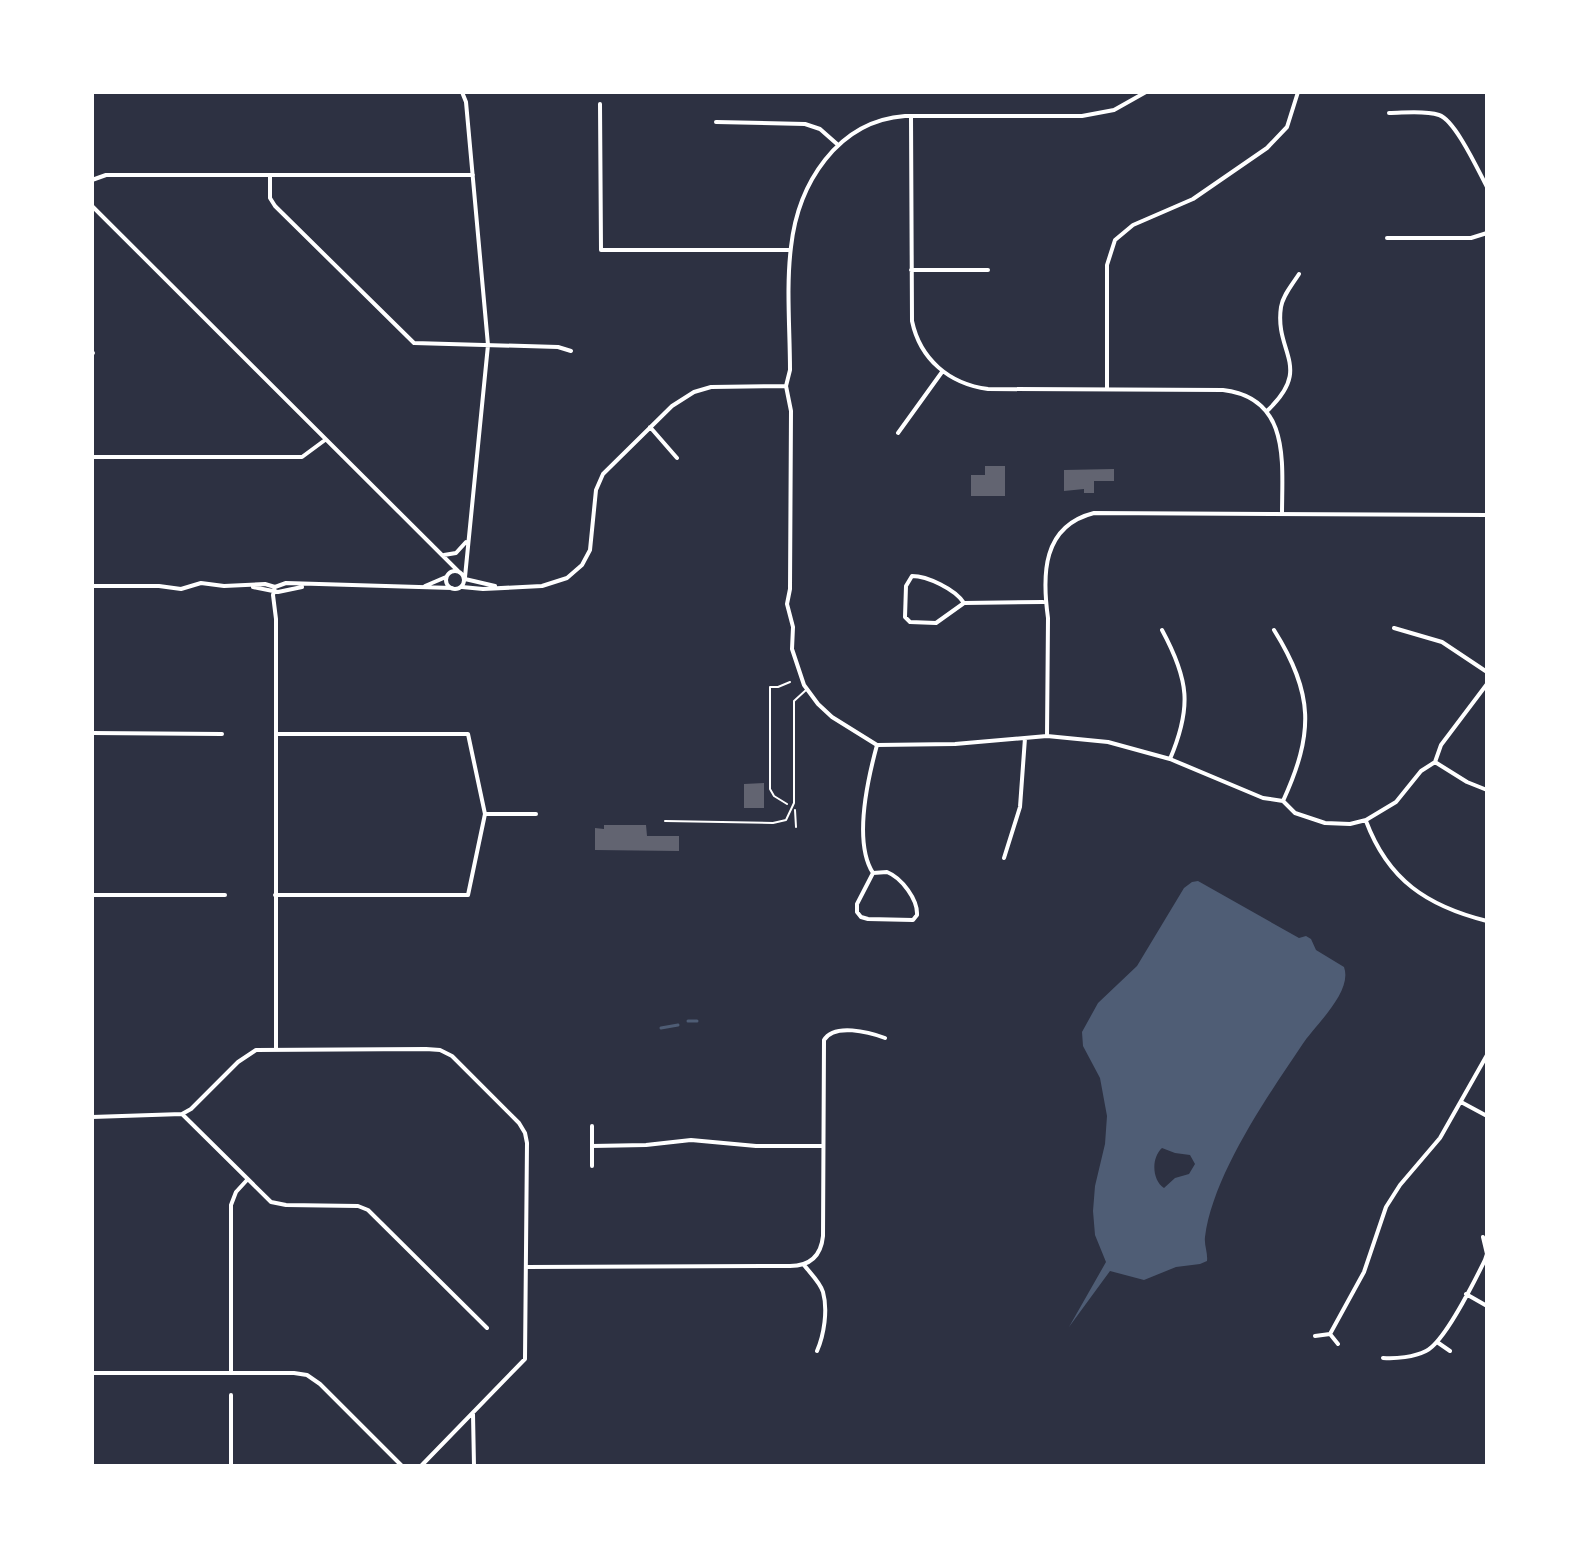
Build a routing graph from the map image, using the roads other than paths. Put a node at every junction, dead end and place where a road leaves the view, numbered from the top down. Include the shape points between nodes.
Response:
1 (462, 92) edge
2 (1146, 92) edge
3 (1298, 92) edge
4 (600, 104) dead end
5 (1389, 113) dead end
6 (911, 116) junction
7 (716, 122) dead end
8 (837, 144) junction
9 (473, 175) junction
10 (270, 176) junction
11 (92, 180) edge
12 (1487, 187) edge
13 (92, 206) edge
14 (1487, 233) edge
15 (1387, 238) dead end
16 (790, 250) junction
17 (911, 270) junction
18 (988, 270) dead end
19 (1299, 274) dead end
20 (488, 345) junction
21 (571, 351) dead end
22 (942, 372) junction
23 (786, 386) junction
24 (1107, 389) junction
25 (1267, 411) junction
26 (650, 427) junction
27 (898, 433) dead end
28 (325, 440) junction
29 (92, 457) edge
30 (677, 458) dead end
31 (1282, 514) junction
32 (1487, 515) edge
33 (467, 540) junction
34 (443, 556) junction
35 (458, 571) junction
36 (447, 575) junction
37 (465, 578) junction
38 (92, 586) edge
39 (423, 586) junction
40 (497, 586) junction
41 (462, 587) junction
42 (452, 588) junction
43 (275, 590) junction
44 (1043, 602) junction
45 (964, 603) junction
46 (1394, 628) dead end
47 (1162, 630) dead end
48 (1274, 630) dead end
49 (1487, 672) edge
50 (1487, 684) edge
51 (807, 689) junction
52 (92, 733) edge
53 (222, 734) dead end
54 (276, 734) junction
55 (1047, 736) junction
56 (1025, 738) junction
57 (877, 745) junction
58 (1170, 759) junction
59 (1435, 762) junction
60 (1487, 790) edge
61 (1283, 801) junction
62 (485, 814) junction
63 (536, 814) dead end
64 (1366, 820) junction
65 (665, 821) dead end
66 (1004, 858) dead end
67 (873, 873) junction
68 (92, 895) edge
69 (225, 895) dead end
70 (275, 895) junction
71 (1487, 921) edge
72 (885, 1038) dead end
73 (276, 1049) junction
74 (1487, 1055) edge
75 (1461, 1102) junction
76 (182, 1114) junction
77 (1487, 1116) edge
78 (92, 1117) edge
79 (592, 1126) dead end
80 (592, 1146) junction
81 (823, 1146) junction
82 (592, 1166) dead end
83 (247, 1180) junction
84 (1483, 1237) dead end
85 (804, 1265) junction
86 (527, 1267) junction
87 (1466, 1294) junction
88 (1487, 1306) edge
89 (487, 1328) dead end
90 (1330, 1334) junction
91 (1315, 1336) dead end
92 (1437, 1342) junction
93 (1338, 1344) dead end
94 (817, 1351) dead end
95 (1450, 1351) dead end
96 (1383, 1358) dead end
97 (231, 1372) junction
98 (92, 1373) edge
99 (231, 1395) dead end
100 (473, 1414) junction
101 (231, 1466) edge
102 (402, 1466) edge
103 (421, 1466) edge
104 (474, 1466) edge

1 - 9 street
2 - 6 street via 1124,106 1091,116
3 - 24 street via 1292,118 1274,142 1193,199 1128,228 1115,240 1107,265
4 - 16 street via 601,250
5 - 12 street via 1444,117
6 - 8 street via 867,124
6 - 17 street
7 - 8 street via 805,124
8 - 16 street via 806,194
9 - 10 street
9 - 20 street
10 - 11 street via 106,175
10 - 20 street via 272,203 410,341
13 - 28 street
14 - 15 street via 1471,238
16 - 23 street
17 - 18 street
17 - 22 street via 914,331
19 - 25 street via 1281,311 1290,380
20 - 21 street
20 - 33 street
22 - 24 street via 988,389
22 - 27 street
23 - 26 street via 702,389 679,400
23 - 51 street via 791,411 787,608 793,657
24 - 25 street via 1231,390
25 - 31 street via 1280,441
26 - 30 street
26 - 40 street via 599,482 592,540 577,570 548,585
28 - 29 street via 302,457
28 - 34 street
31 - 32 street
31 - 44 street via 1079,517 1052,545
33 - 34 street via 456,553
33 - 37 street
34 - 35 street
34 - 36 street
35 - 36 street
35 - 37 street
36 - 39 street
36 - 42 street
37 - 40 street
37 - 41 street
38 - 43 street via 181,589 201,583 262,584
39 - 42 street
39 - 43 street via 286,583
40 - 41 street
41 - 42 street
43 - 54 street
44 - 45 street
44 - 55 street via 1048,618
45 - 45 street via 936,623 910,622 905,617 906,582 921,576
46 - 49 street via 1442,642
47 - 58 street via 1177,657 1186,693
48 - 61 street via 1299,677 1305,714 1302,753
50 - 59 street via 1441,745
51 - 57 street via 832,717
51 - 65 lane via 794,701 793,808 786,820
52 - 53 street
54 - 62 street via 468,734
54 - 70 street
55 - 56 street
55 - 58 street via 1108,742
56 - 57 street
56 - 66 street via 1020,807
57 - 67 street via 865,812 865,853
58 - 61 street via 1263,798
59 - 60 street
59 - 64 street via 1396,802
61 - 64 street via 1295,813 1325,823
62 - 63 street
62 - 70 street via 468,895
64 - 71 street via 1384,860 1406,884
67 - 67 street via 887,872 899,880 917,905 913,920 859,915 857,904
68 - 69 street
70 - 73 street
72 - 81 street via 834,1032 825,1038
73 - 76 street via 247,1055
73 - 86 street via 434,1049 456,1060 525,1133
74 - 75 street
75 - 77 street
75 - 90 street via 1435,1146 1386,1207 1364,1272
76 - 78 street
76 - 83 street
79 - 80 street
80 - 81 street via 691,1140
80 - 82 street
81 - 85 street via 823,1243
83 - 89 street via 280,1205 368,1210
83 - 97 street via 231,1205
84 - 87 street via 1487,1254
85 - 86 street
85 - 94 street via 824,1297
86 - 100 street via 525,1359
87 - 88 street
87 - 92 street
90 - 91 street
90 - 93 street
92 - 95 street
92 - 96 street via 1420,1353
97 - 98 street
97 - 102 street via 312,1377
99 - 101 street
100 - 103 street
100 - 104 street

